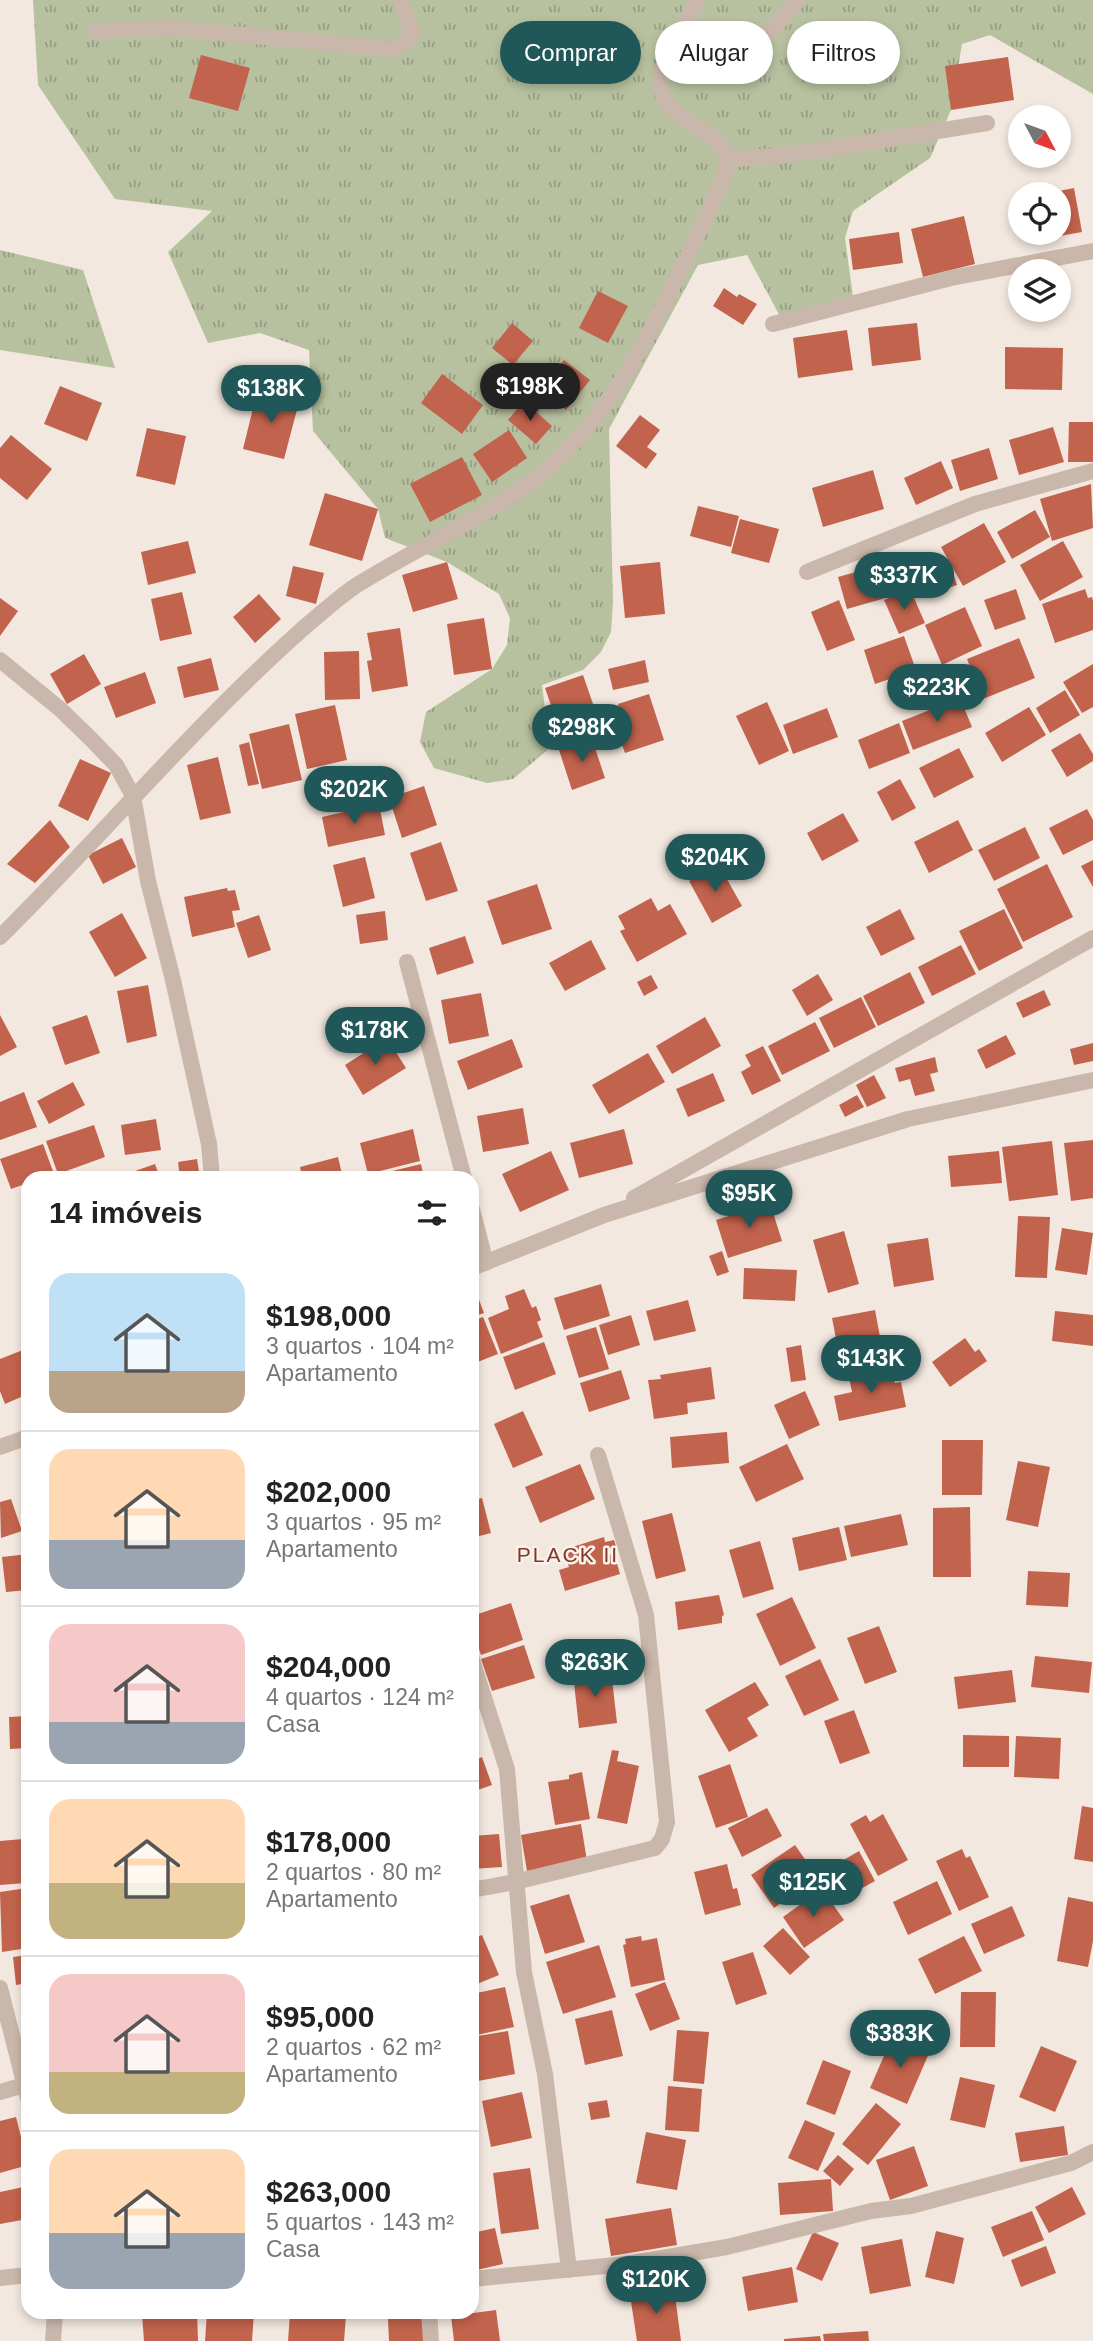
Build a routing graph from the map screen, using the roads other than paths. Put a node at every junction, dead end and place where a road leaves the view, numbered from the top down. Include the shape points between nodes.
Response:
1 (401, 0) edge
2 (698, 0) edge
3 (798, 0) edge
4 (686, 21) edge
5 (773, 26) edge
6 (95, 31) dead end
7 (660, 84) edge
8 (987, 124) dead end
9 (728, 160) junction
10 (1093, 251) edge
11 (773, 324) dead end
12 (1093, 471) edge
13 (807, 572) dead end
14 (0, 660) edge
15 (133, 796) junction
16 (0, 937) edge
17 (1093, 938) edge
18 (407, 962) dead end
19 (1093, 1080) edge
20 (211, 1171) edge
21 (462, 1171) edge
22 (604, 1215) junction
23 (479, 1265) edge
24 (21, 1440) edge
25 (0, 1447) edge
26 (598, 1455) dead end
27 (479, 1682) edge
28 (515, 1882) junction
29 (479, 1889) edge
30 (0, 1988) edge
31 (21, 2071) edge
32 (21, 2091) edge
33 (0, 2092) edge
34 (1093, 2152) edge
35 (569, 2270) junction
36 (21, 2276) edge
37 (0, 2278) edge
38 (479, 2278) edge
39 (55, 2319) edge
40 (429, 2319) edge
41 (53, 2341) edge
42 (430, 2341) edge

1 - 6 street via 412,33 407,42 390,49 170,28
2 - 4 street
3 - 5 street
7 - 9 street via 671,109 713,138
8 - 9 street
9 - 15 street via 722,183 632,366 561,455 525,487 354,587 224,703
10 - 11 street via 951,278
12 - 13 street via 975,504
14 - 15 street via 91,739 116,765
15 - 16 street
15 - 20 street
17 - 22 street
18 - 21 street
19 - 22 street via 908,1119
22 - 23 street
24 - 25 street
26 - 28 street via 646,1615 667,1822 655,1848
27 - 28 street via 507,1769
28 - 29 street
28 - 35 street
30 - 31 street
32 - 33 street
34 - 35 street via 1071,2163 911,2206 654,2261
35 - 38 street
36 - 37 street
39 - 41 street
40 - 42 street

